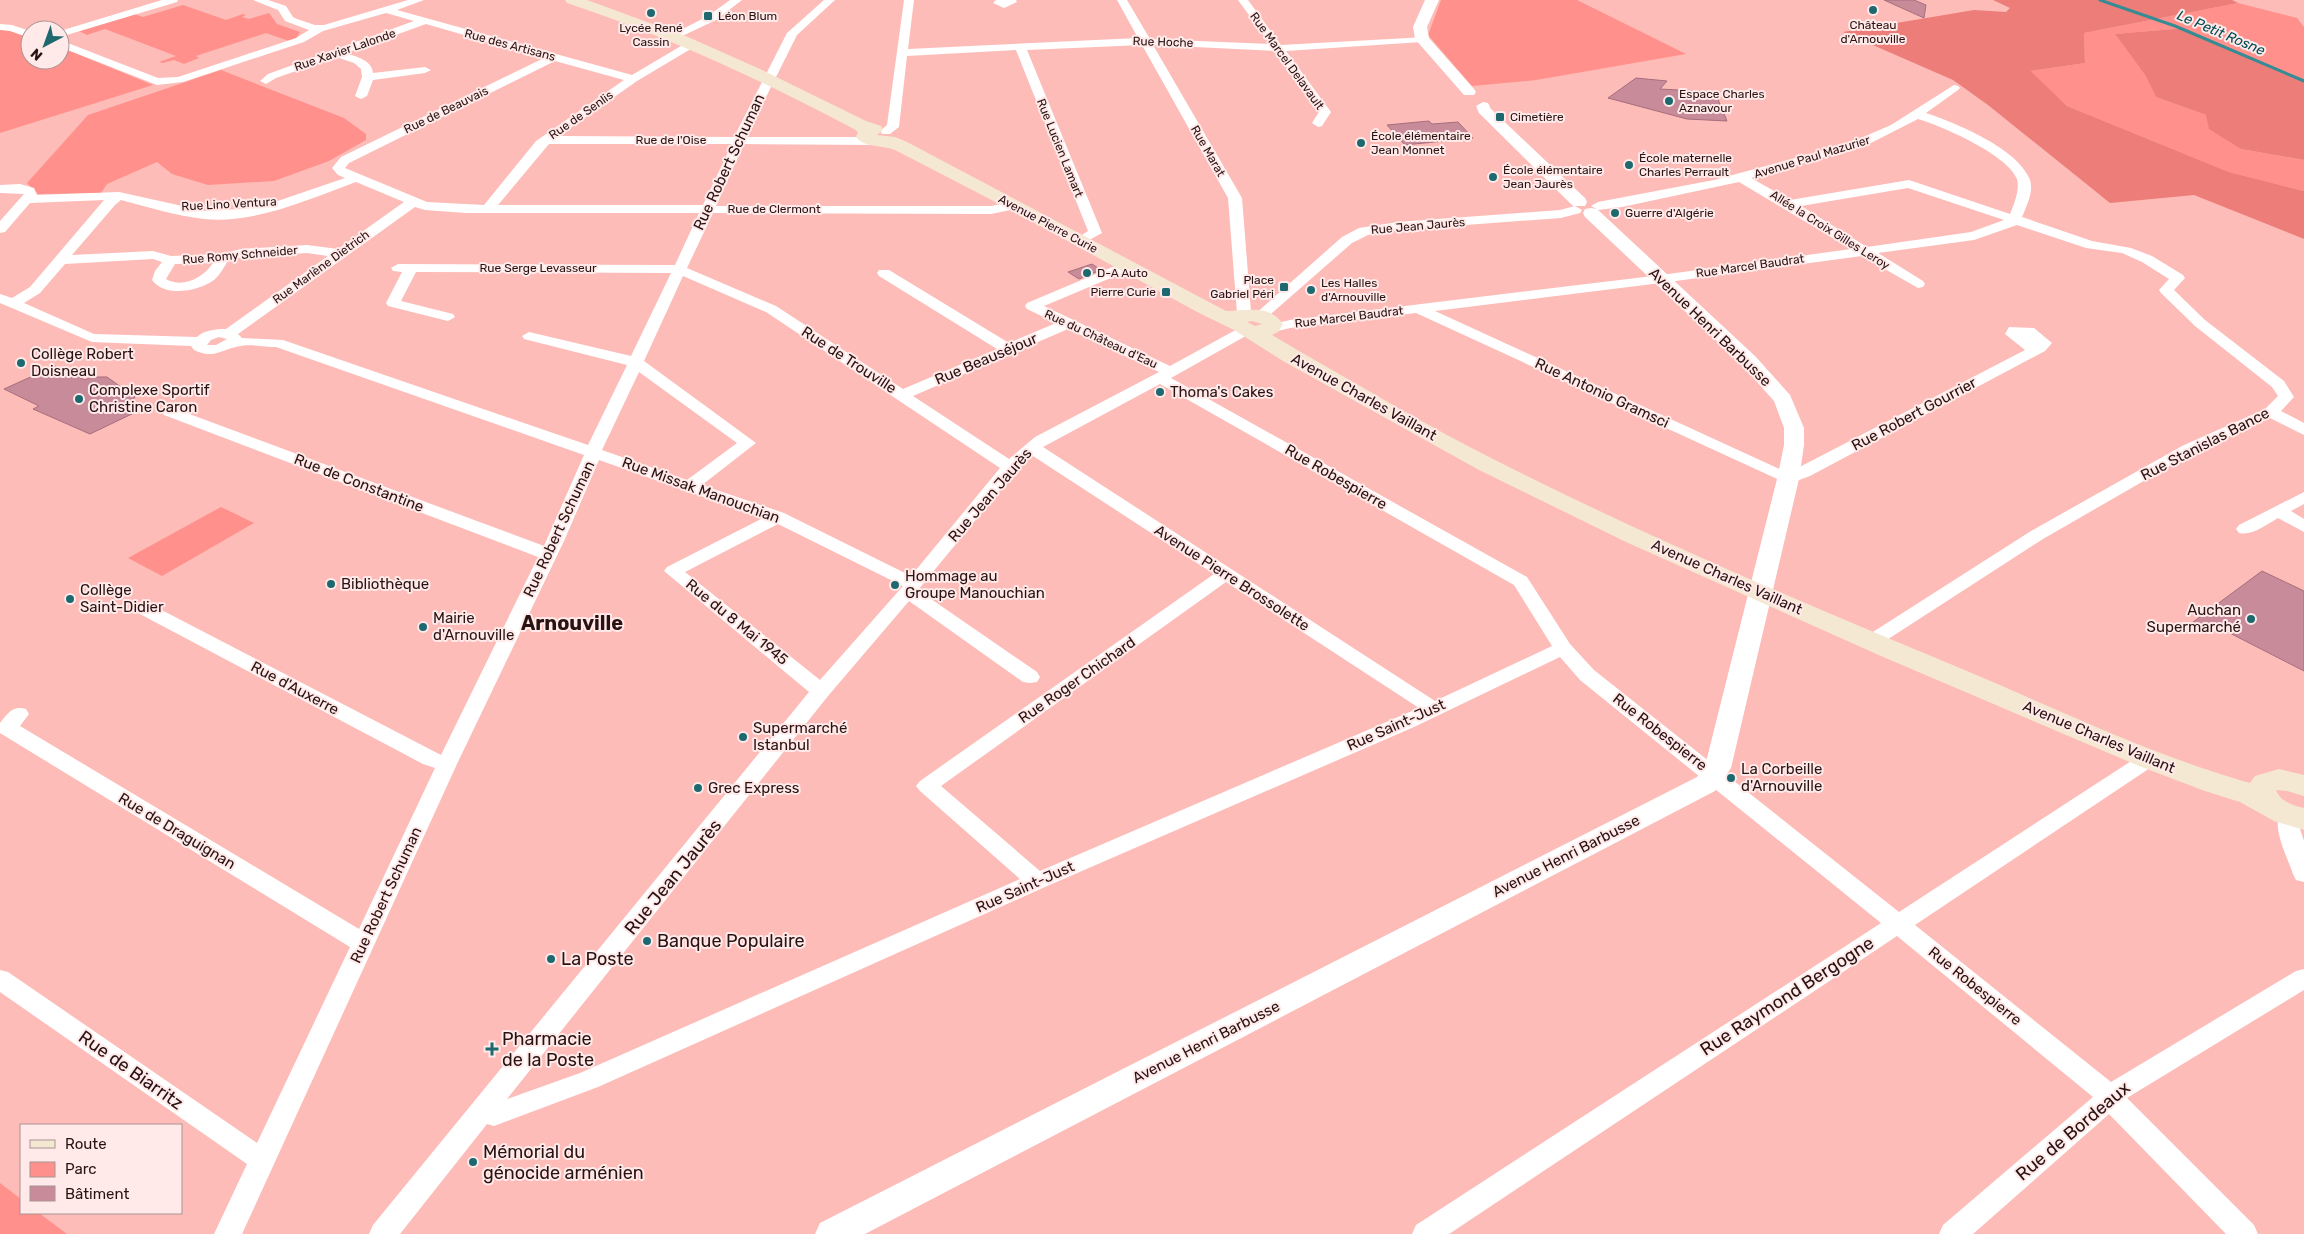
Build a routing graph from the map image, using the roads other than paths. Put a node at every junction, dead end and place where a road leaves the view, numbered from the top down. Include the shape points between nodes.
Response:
1 (173, 0) edge
2 (258, 0) edge
3 (419, 0) edge
4 (555, 0) edge
5 (572, 0) edge
6 (738, 0) edge
7 (830, 0) edge
8 (909, 0) edge
9 (1122, 0) edge
10 (1243, 0) edge
11 (1432, 0) edge
12 (386, 10) junction
13 (425, 21) junction
14 (646, 26) junction
15 (0, 27) edge
16 (319, 28) junction
17 (20, 31) edge
18 (70, 31) edge
19 (674, 36) junction
20 (1422, 39) junction
21 (1145, 41) junction
22 (695, 45) junction
23 (70, 46) edge
24 (1020, 47) junction
25 (1278, 48) junction
26 (902, 53) junction
27 (338, 54) junction
28 (554, 57) junction
29 (426, 70) dead end
30 (368, 77) junction
31 (768, 78) junction
32 (633, 79) junction
33 (266, 81) dead end
34 (164, 82) joint
35 (1954, 88) dead end
36 (361, 96) dead end
37 (1919, 115) junction
38 (1318, 123) dead end
39 (876, 136) junction
40 (546, 140) junction
41 (739, 141) junction
42 (357, 178) junction
43 (1741, 178) junction
44 (0, 189) edge
45 (119, 196) junction
46 (28, 199) junction
47 (414, 201) junction
48 (1791, 204) junction
49 (1014, 205) junction
50 (1586, 208) junction
51 (488, 209) junction
52 (708, 209) junction
53 (2014, 221) junction
54 (0, 229) edge
55 (1080, 241) junction
56 (1862, 251) junction
57 (340, 253) junction
58 (223, 258) junction
59 (59, 260) junction
60 (171, 260) junction
61 (1127, 266) junction
62 (679, 269) junction
63 (884, 273) dead end
64 (1661, 279) junction
65 (1918, 284) dead end
66 (6, 301) edge
67 (1417, 308) junction
68 (448, 317) dead end
69 (1069, 323) junction
70 (1254, 324) junction
71 (529, 336) dead end
72 (231, 337) junction
73 (2040, 348) dead end
74 (1008, 350) junction
75 (636, 362) junction
76 (1166, 375) junction
77 (902, 395) junction
78 (170, 412) dead end
79 (2271, 412) junction
80 (2304, 430) edge
81 (748, 443) joint
82 (1031, 447) junction
83 (594, 452) junction
84 (1010, 467) junction
85 (1788, 478) junction
86 (690, 486) junction
87 (2304, 497) edge
88 (2278, 511) junction
89 (778, 517) junction
90 (2304, 527) edge
91 (2246, 529) dead end
92 (548, 554) junction
93 (1226, 574) junction
94 (910, 588) junction
95 (1761, 593) junction
96 (145, 609) dead end
97 (1872, 641) junction
98 (1563, 648) junction
99 (1030, 677) dead end
100 (821, 691) junction
101 (1434, 709) junction
102 (19, 714) dead end
103 (2149, 759) junction
104 (446, 764) junction
105 (1712, 774) junction
106 (927, 786) joint
107 (2304, 786) edge
108 (2281, 805) edge
109 (2304, 874) edge
110 (1036, 881) junction
111 (1897, 924) junction
112 (363, 944) junction
113 (0, 978) edge
114 (2304, 978) edge
115 (2110, 1096) junction
116 (484, 1110) junction
117 (262, 1161) junction
118 (2235, 1231) edge
119 (228, 1234) edge
120 (383, 1234) edge
121 (832, 1234) edge
122 (1426, 1234) edge
123 (1953, 1234) edge

1 - 18 street
2 - 16 street via 282,8 289,20
3 - 12 street
4 - 14 main road
5 - 14 main road
6 - 19 street via 712,18
7 - 31 street, Rue Robert Schuman via 792,33
8 - 26 street
9 - 21 street, Rue Marat
10 - 25 street, Rue Marcel Delavault
11 - 20 street via 1420,27
12 - 13 street, Rue des Artisans
12 - 16 street
13 - 27 street, Rue Xavier Lalonde
13 - 28 street, Rue des Artisans
14 - 19 main road, Avenue Pierre Curie
15 - 17 street
16 - 34 street via 300,40 179,80
19 - 22 main road, Avenue Pierre Curie
20 - 25 street, Rue Hoche
20 - 50 street, Avenue Henri Barbusse via 1469,92 1458,96 1459,101 1483,106
21 - 24 street, Rue Hoche
21 - 25 street, Rue Hoche
21 - 70 street, Rue Marat via 1235,198
22 - 31 main road, Avenue Pierre Curie
22 - 32 street, Rue de Senlis
23 - 34 street
24 - 26 street, Rue Hoche
24 - 55 street, Rue Lucien Lamart via 1094,233
25 - 38 street, Rue Marcel Delavault via 1326,112
26 - 39 street via 893,127
27 - 30 street via 363,64
27 - 33 street, Rue Xavier Lalonde via 279,73
28 - 32 street, Rue des Artisans
28 - 42 street, Rue de Beauvais via 339,164 342,172
29 - 30 street
30 - 36 street
31 - 39 main road, Avenue Pierre Curie
31 - 41 street, Rue Robert Schuman
32 - 40 street, Rue de Senlis
35 - 37 street, Avenue Paul Mazurier
37 - 43 street, Avenue Paul Mazurier via 1874,138
37 - 53 street via 1938,119 2012,163 2024,186
39 - 41 street, Rue de l'Oise
39 - 49 main road, Avenue Pierre Curie
40 - 41 street, Rue de l'Oise
40 - 51 street, Rue de Senlis
41 - 52 street, Rue Robert Schuman
42 - 45 street, Rue Lino Ventura via 292,201 167,206
42 - 47 street
43 - 48 street, Allée la Croix Gilles Leroy
43 - 50 street, Avenue Paul Mazurier via 1680,194
44 - 46 street via 29,191
45 - 46 street, Rue Lino Ventura
45 - 59 street
46 - 54 street
47 - 51 street, Rue de Clermont via 431,208
47 - 57 street, Rue Marlène Dietrich
48 - 53 street via 1908,184
48 - 56 street, Allée la Croix Gilles Leroy
49 - 52 street, Rue de Clermont via 990,210
49 - 55 main road, Avenue Pierre Curie
50 - 64 street, Avenue Henri Barbusse
50 - 70 street, Rue Jean Jaurès via 1560,214 1364,231 1347,240
51 - 52 street, Rue de Clermont
52 - 62 street, Rue Robert Schuman
53 - 56 street, Rue Marcel Baudrat via 1974,236
53 - 79 street, Rue Stanislas Bance via 2091,245 2110,245 2135,252 2178,278 2166,290 2200,323 2278,384 2286,396
55 - 61 main road, Avenue Pierre Curie
56 - 64 street, Rue Marcel Baudrat
56 - 65 street, Allée la Croix Gilles Leroy
57 - 58 street, Rue Romy Schneider via 307,249 241,253
57 - 72 street, Rue Marlène Dietrich
58 - 60 street, Rue Romy Schneider
58 - 60 street via 210,276 176,287 158,280
59 - 60 street, Rue Romy Schneider via 153,255
59 - 66 street via 35,290
61 - 69 street, Rue du Château d'Eau via 1032,306
61 - 70 main road, Avenue Pierre Curie
62 - 68 street, Rue Serge Levasseur via 404,268 393,303
62 - 75 street, Rue Robert Schuman
62 - 77 street, Rue de Trouville via 771,309
63 - 74 street
64 - 67 street, Rue Marcel Baudrat
64 - 85 street, Avenue Henri Barbusse via 1749,361 1783,400 1794,428
66 - 72 street via 92,338 199,342 199,347 213,350 225,347
67 - 70 street, Rue Marcel Baudrat
67 - 85 street, Rue Antonio Gramsci
69 - 74 street, Rue Beauséjour
69 - 76 street, Rue du Château d'Eau
70 - 76 street, Rue Jean Jaurès
70 - 95 main road, Avenue Charles Vaillant via 1501,473
71 - 75 street
72 - 83 street, Rue Missak Manouchian via 282,344
73 - 85 street, Rue Robert Gourrier
74 - 77 street, Rue Beauséjour
75 - 81 street
75 - 83 street, Rue Robert Schuman
76 - 82 street, Rue Jean Jaurès
76 - 98 street, Rue Robespierre via 1521,581
77 - 84 street, Rue de Trouville
78 - 92 street, Rue de Constantine
79 - 80 street
79 - 97 street, Rue Stanislas Bance via 2188,449 2037,535
81 - 86 street
82 - 84 street, Rue Jean Jaurès
82 - 93 street, Avenue Pierre Brossolette
83 - 86 street, Rue Missak Manouchian
83 - 92 street, Rue Robert Schuman
84 - 94 street, Rue Jean Jaurès
85 - 95 street, Avenue Henri Barbusse
86 - 89 street, Rue Missak Manouchian
87 - 88 street
88 - 90 street
88 - 91 street
89 - 94 street, Rue Missak Manouchian
89 - 100 street, Rue du 8 Mai 1945 via 673,571
92 - 104 street, Rue Robert Schuman
93 - 101 street, Avenue Pierre Brossolette
93 - 106 street, Rue Roger Chichard
94 - 99 street
94 - 100 street, Rue Jean Jaurès
95 - 97 main road, Avenue Charles Vaillant
95 - 105 street, Avenue Henri Barbusse via 1718,768
96 - 104 street, Rue d'Auxerre via 430,759
97 - 103 main road, Avenue Charles Vaillant
98 - 101 street, Rue Saint-Just
98 - 105 street, Rue Robespierre via 1587,675
100 - 116 street, Rue Jean Jaurès
101 - 110 street, Rue Saint-Just
102 - 112 street, Rue de Draguignan via 7,728
103 - 108 main road, Avenue Charles Vaillant
103 - 111 street, Rue Raymond Bergogne
104 - 112 street, Rue Robert Schuman
105 - 111 street, Rue Robespierre
105 - 121 street, Avenue Henri Barbusse via 1706,784
106 - 110 street
107 - 108 main road via 2280,780
108 - 109 street
110 - 116 street, Rue Saint-Just via 589,1080 494,1115
111 - 115 street, Rue Robespierre
111 - 122 street, Rue Raymond Bergogne
112 - 117 street, Rue Robert Schuman
113 - 117 street, Rue de Biarritz
114 - 115 street, Rue de Bordeaux
115 - 118 street, Rue Robespierre
115 - 123 street, Rue de Bordeaux
116 - 120 street, Rue Jean Jaurès
117 - 119 street, Rue Robert Schuman

